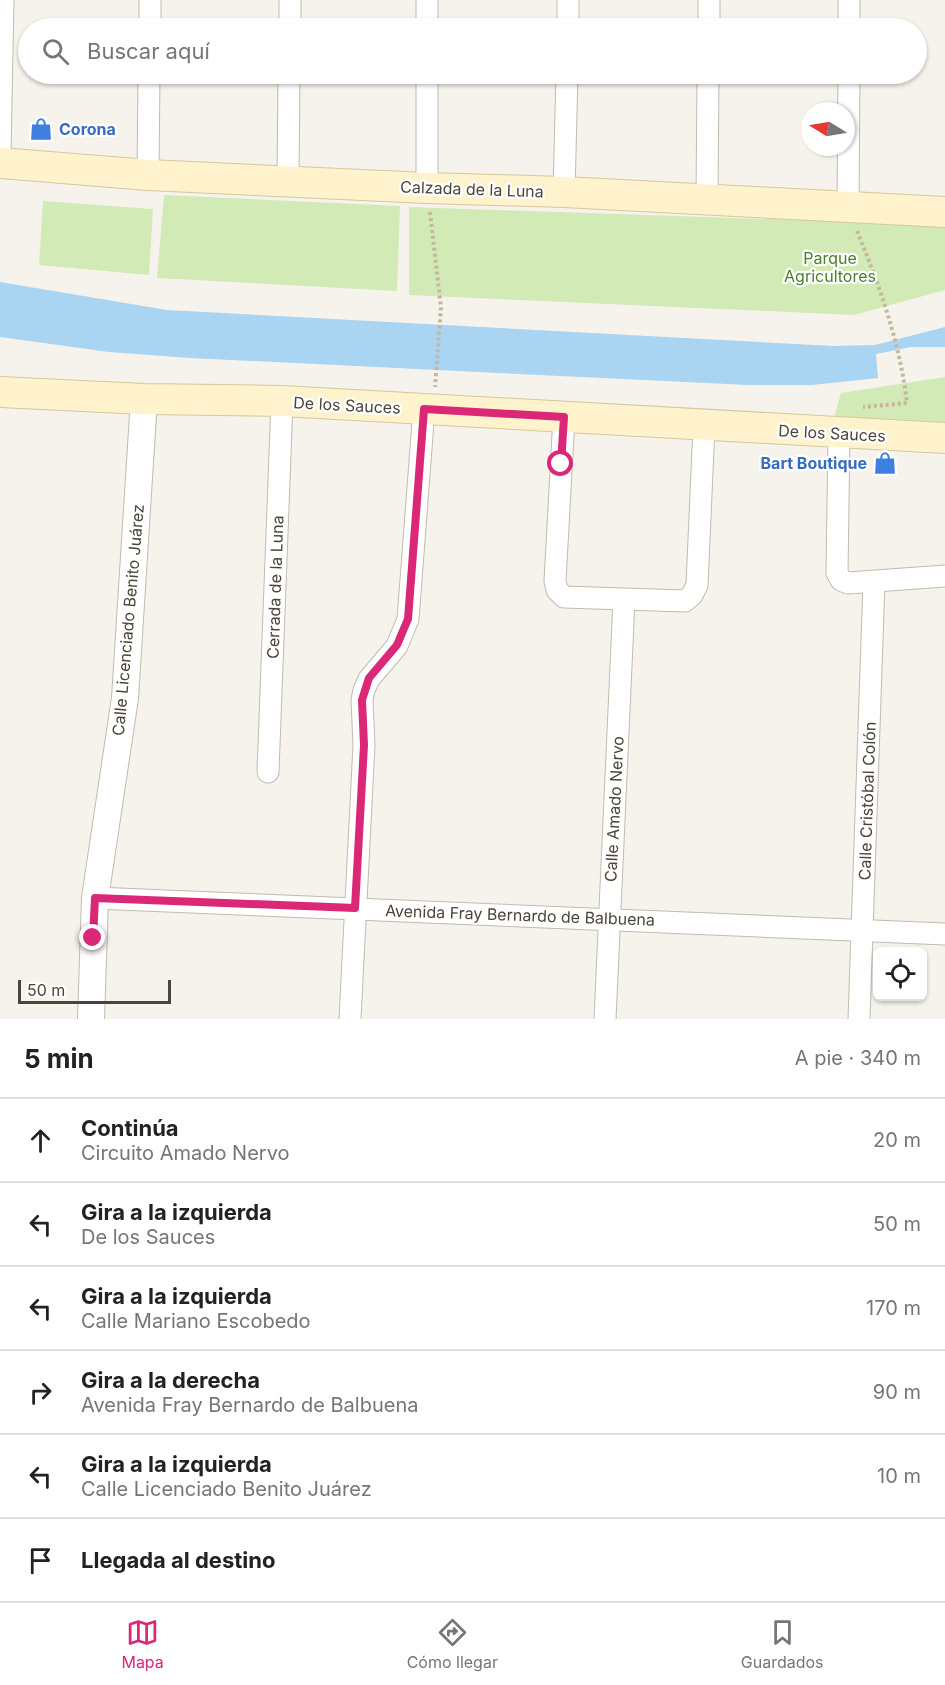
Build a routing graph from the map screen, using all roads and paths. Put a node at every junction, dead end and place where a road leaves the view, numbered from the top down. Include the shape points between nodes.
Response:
1 (3, 0) edge
2 (150, 0) edge
3 (290, 0) edge
4 (427, 0) edge
5 (568, 0) edge
6 (709, 0) edge
7 (849, 0) edge
8 (150, 18) edge
9 (290, 18) edge
10 (427, 18) edge
11 (568, 18) edge
12 (709, 18) edge
13 (849, 18) edge
14 (149, 84) edge
15 (289, 84) edge
16 (427, 84) edge
17 (567, 84) edge
18 (708, 84) edge
19 (849, 84) edge
20 (0, 154) edge
21 (0, 163) edge
22 (148, 174) junction
23 (288, 181) junction
24 (427, 188) junction
25 (564, 192) junction
26 (707, 200) junction
27 (848, 207) junction
28 (945, 212) edge
29 (435, 375) dead end
30 (0, 392) edge
31 (144, 399) junction
32 (282, 401) junction
33 (907, 403) dead end
34 (424, 409) junction
35 (564, 417) junction
36 (704, 426) junction
37 (839, 433) junction
38 (945, 438) edge
39 (945, 576) edge
40 (874, 582) junction
41 (624, 600) junction
42 (268, 772) dead end
43 (95, 898) junction
44 (355, 908) junction
45 (609, 919) junction
46 (862, 929) junction
47 (945, 934) edge
48 (90, 1019) edge
49 (350, 1019) edge
50 (605, 1019) edge
51 (859, 1019) edge

1 - 20 street
2 - 8 street
3 - 9 street
4 - 10 street
5 - 11 street
6 - 12 street
7 - 13 street
14 - 22 street
15 - 23 street
16 - 24 street
17 - 25 street
18 - 26 street
19 - 27 street
21 - 22 main road, Calzada de la Luna
22 - 23 main road, Calzada de la Luna
23 - 24 main road, Calzada de la Luna
24 - 25 main road, Calzada de la Luna
24 - 29 path via 441,308
25 - 26 main road, Calzada de la Luna
26 - 27 main road, Calzada de la Luna
27 - 28 main road, Calzada de la Luna
27 - 33 path via 880,286 905,380
30 - 31 main road, De los Sauces
31 - 32 main road, De los Sauces
31 - 43 street, Calle Licenciado Benito Juárez via 125,698
32 - 34 main road, De los Sauces
32 - 42 street, Cerrada de la Luna
34 - 35 main road, De los Sauces
34 - 44 street via 408,619 397,645 369,678 362,700 364,745
35 - 36 main road, De los Sauces
35 - 41 street via 557,590 564,597
36 - 37 main road, De los Sauces
36 - 41 street via 697,585 685,601
37 - 38 main road, De los Sauces
37 - 40 street via 837,573 848,583
39 - 40 street
40 - 46 street, Calle Cristóbal Colón
41 - 45 street, Calle Amado Nervo
43 - 44 street, Avenida Fray Bernardo de Balbuena
43 - 48 street, Calle Licenciado Benito Juárez
44 - 45 street, Avenida Fray Bernardo de Balbuena
44 - 49 street
45 - 46 street, Avenida Fray Bernardo de Balbuena
45 - 50 street, Calle Amado Nervo
46 - 47 street, Avenida Fray Bernardo de Balbuena
46 - 51 street, Calle Cristóbal Colón

